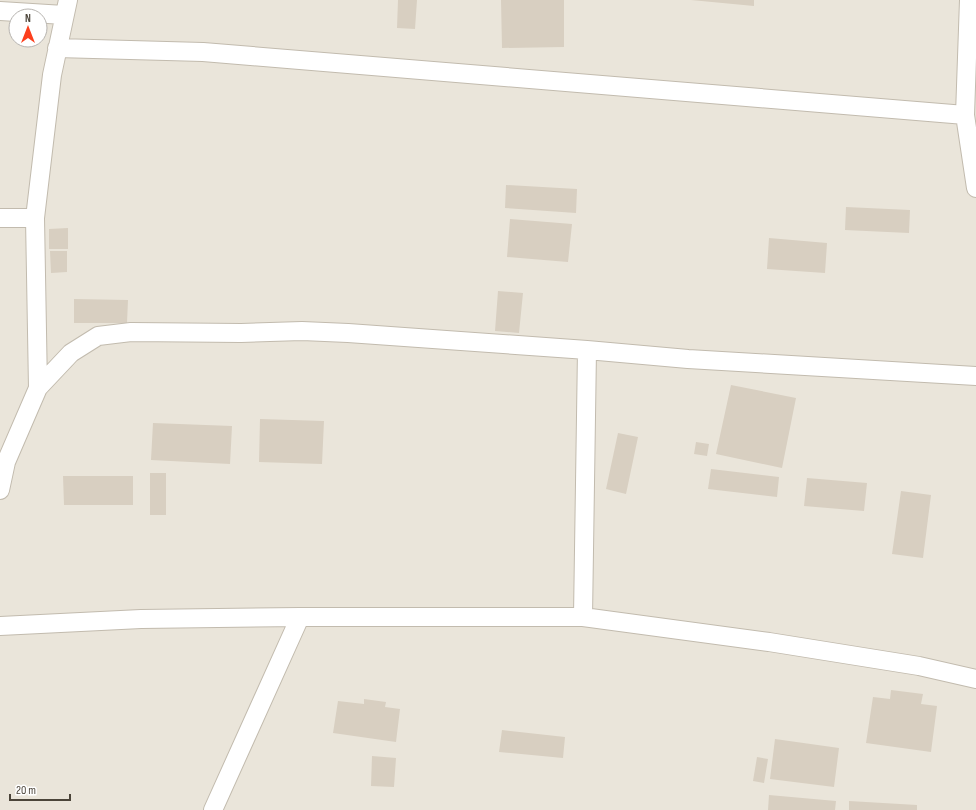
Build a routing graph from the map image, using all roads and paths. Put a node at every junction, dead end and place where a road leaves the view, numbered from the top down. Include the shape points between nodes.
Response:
1 (969, 0) edge
2 (66, 8) edge
3 (0, 11) edge
4 (57, 48) junction
5 (965, 115) junction
6 (976, 188) edge
7 (0, 218) edge
8 (36, 218) junction
9 (587, 350) junction
10 (976, 376) edge
11 (38, 388) junction
12 (3, 462) edge
13 (0, 490) edge
14 (300, 616) junction
15 (583, 617) junction
16 (0, 626) edge
17 (976, 679) edge
18 (213, 810) edge

1 - 5 street
2 - 3 street
2 - 4 street
4 - 5 street via 203,52
4 - 8 street
5 - 6 street
7 - 8 street
8 - 11 street
9 - 10 street via 688,359
9 - 11 street via 302,331 131,332 98,336 71,353
9 - 15 street
11 - 12 street
12 - 13 street
14 - 15 street
14 - 16 street via 141,619
14 - 18 street
15 - 17 street via 777,643 919,666

